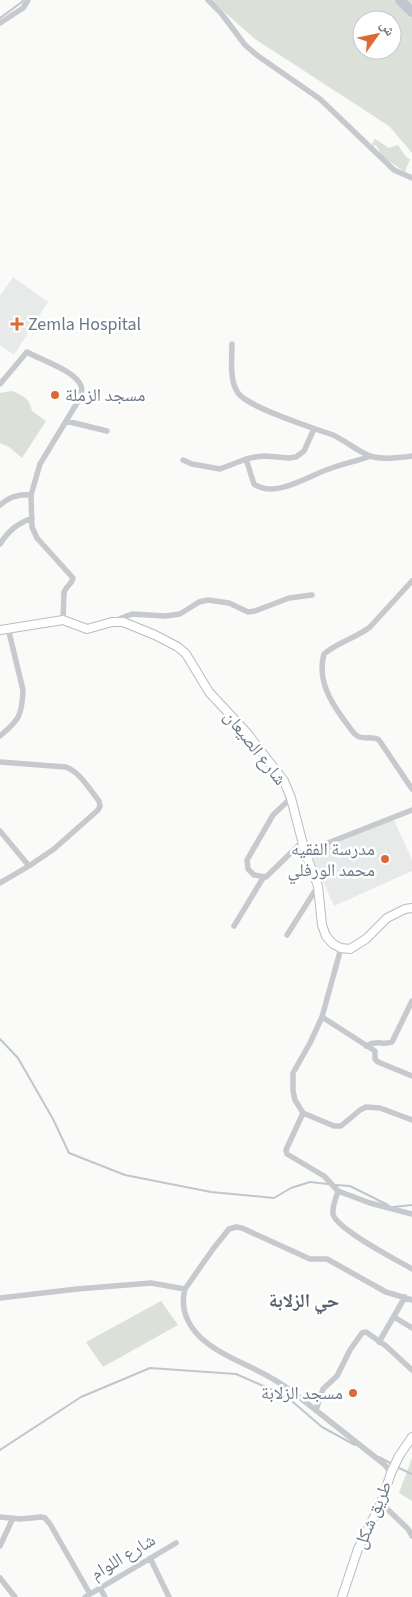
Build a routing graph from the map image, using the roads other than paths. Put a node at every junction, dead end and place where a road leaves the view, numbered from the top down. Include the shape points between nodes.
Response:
1 (28, 0) edge
2 (208, 0) edge
3 (0, 23) edge
4 (412, 178) edge
5 (232, 344) dead end
6 (0, 384) edge
7 (66, 421) junction
8 (314, 429) junction
9 (108, 432) dead end
10 (371, 456) junction
11 (412, 456) edge
12 (246, 459) junction
13 (183, 460) dead end
14 (31, 495) junction
15 (0, 505) edge
16 (32, 518) junction
17 (0, 544) edge
18 (412, 581) edge
19 (312, 595) dead end
20 (63, 620) junction
21 (112, 622) junction
22 (8, 628) junction
23 (0, 630) edge
24 (0, 736) edge
25 (0, 762) edge
26 (412, 789) edge
27 (291, 798) junction
28 (412, 810) edge
29 (0, 831) edge
30 (302, 842) junction
31 (305, 852) junction
32 (29, 866) junction
33 (263, 878) junction
34 (0, 883) edge
35 (318, 886) junction
36 (412, 908) edge
37 (234, 926) dead end
38 (287, 935) dead end
39 (341, 948) junction
40 (412, 1001) edge
41 (322, 1017) junction
42 (366, 1046) junction
43 (412, 1076) edge
44 (303, 1114) junction
45 (412, 1120) edge
46 (338, 1191) junction
47 (412, 1214) edge
48 (412, 1269) edge
49 (184, 1289) junction
50 (405, 1297) junction
51 (0, 1298) edge
52 (412, 1300) edge
53 (394, 1317) junction
54 (412, 1328) edge
55 (379, 1342) junction
56 (412, 1370) edge
57 (316, 1410) junction
58 (412, 1437) edge
59 (391, 1473) junction
60 (381, 1503) junction
61 (0, 1517) edge
62 (13, 1518) junction
63 (412, 1536) edge
64 (176, 1543) dead end
65 (0, 1546) edge
66 (150, 1558) junction
67 (0, 1578) edge
68 (2, 1588) edge
69 (100, 1588) junction
70 (87, 1596) edge
71 (15, 1597) edge
72 (105, 1597) edge
73 (169, 1597) edge
74 (342, 1597) edge

1 - 3 street via 23,8
2 - 4 street via 258,56 320,99 394,170
5 - 8 street via 234,386 242,398
6 - 7 street via 27,352 68,372 81,385 82,391
7 - 9 street
7 - 14 street via 40,464
8 - 10 street
8 - 12 street via 307,447 296,457
10 - 11 street
10 - 12 street via 279,489 254,484
12 - 13 street via 220,469
14 - 15 street via 21,494
14 - 16 street
16 - 17 street via 11,529
16 - 20 street via 37,538 73,578 64,593
18 - 26 street via 370,627 324,654 323,678 336,708 354,732 361,738 376,738
19 - 21 street via 289,598 248,612 229,603 208,600 180,614 132,614
20 - 21 main road, شارع الصيعان via 87,629
20 - 22 main road
21 - 27 main road, شارع الصيعان via 123,622 156,635 186,654 209,692 247,733 284,781
22 - 23 main road
22 - 24 street via 23,690 19,718
25 - 32 street via 66,767 80,776 100,804 98,810 54,849
27 - 30 main road, شارع الصيعان
27 - 33 street via 273,815 247,860 250,872
28 - 31 street
29 - 32 street
30 - 31 main road, شارع الصيعان
30 - 33 street
31 - 35 main road, شارع الصيعان
32 - 34 street
33 - 37 street
35 - 38 street
35 - 39 main road, شارع الصيعان via 326,936
36 - 39 main road via 387,918 350,949
39 - 41 street
40 - 42 street via 392,1042 374,1042
41 - 42 street
41 - 44 street via 293,1074 294,1100
42 - 43 street via 375,1051 378,1062
44 - 45 street via 334,1126 341,1126 366,1108 380,1108
44 - 46 street via 287,1154 324,1176
46 - 47 street
46 - 48 street via 334,1216 351,1233
49 - 50 street via 229,1229 236,1227 310,1259 327,1259 386,1292
49 - 51 street via 151,1283
49 - 57 street via 182,1306 189,1323 206,1343 274,1379
50 - 52 street
50 - 53 street
53 - 54 street
53 - 55 street
55 - 56 street
55 - 57 street via 366,1332 360,1334 337,1376 323,1389
57 - 59 street
58 - 59 main road, طريق شكل
59 - 60 main road, طريق شكل
60 - 63 street
60 - 74 main road, طريق شكل via 358,1549
61 - 62 street
62 - 65 street
62 - 70 street via 45,1518
64 - 66 street, شارع اللوام
66 - 69 street, شارع اللوام
66 - 73 street
67 - 68 street
68 - 71 street
69 - 70 street, شارع اللوام
69 - 72 street

